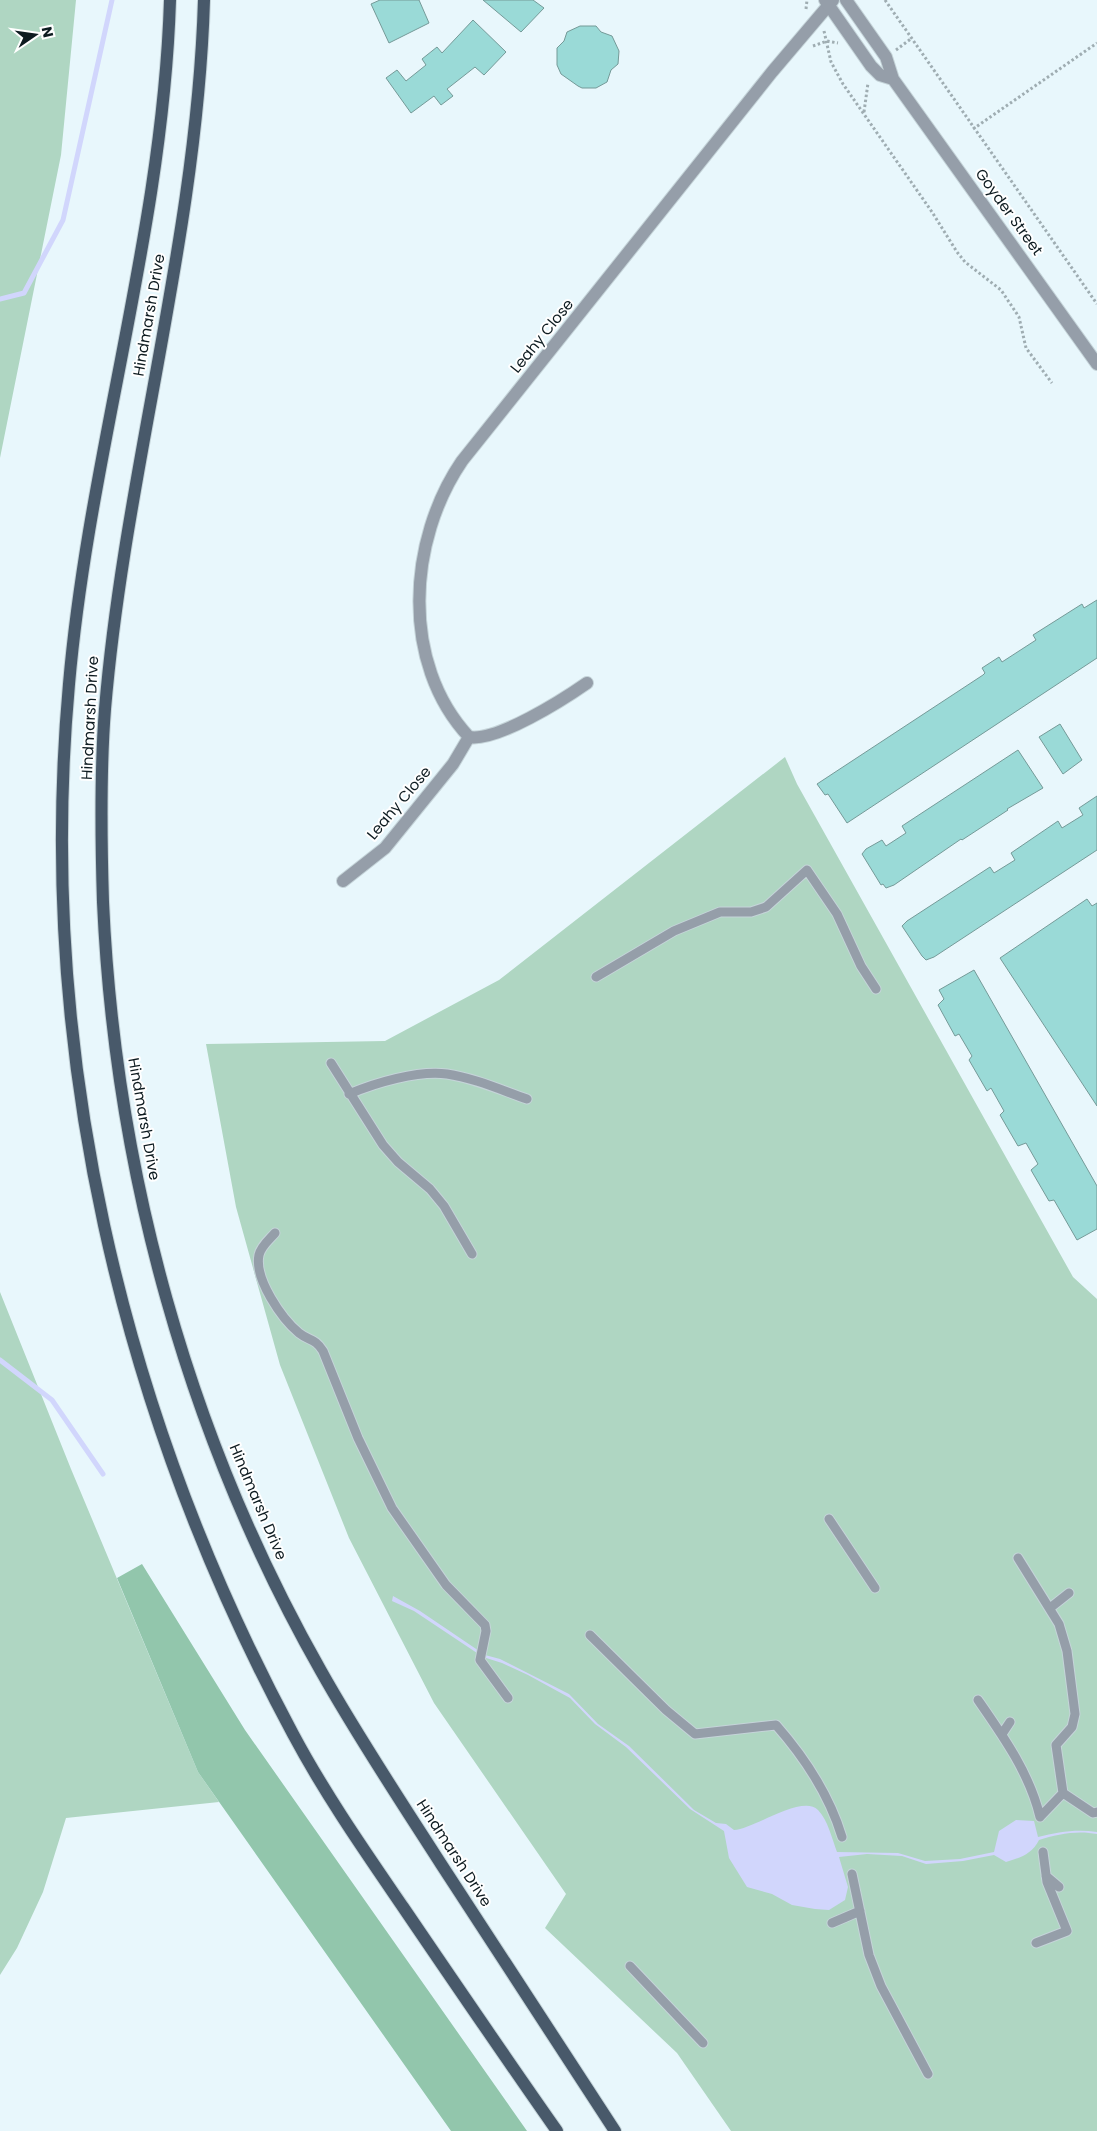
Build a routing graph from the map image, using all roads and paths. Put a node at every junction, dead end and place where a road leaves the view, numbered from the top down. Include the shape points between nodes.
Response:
1 (165, 0) edge
2 (170, 0) edge
3 (204, 0) edge
4 (846, 0) edge
5 (885, 0) edge
6 (828, 2) edge
7 (170, 16) junction
8 (825, 32) dead end
9 (827, 41) junction
10 (1097, 43) edge
11 (845, 44) dead end
12 (812, 47) dead end
13 (868, 75) dead end
14 (894, 79) junction
15 (864, 112) junction
16 (973, 129) junction
17 (1097, 304) edge
18 (1097, 364) edge
19 (1052, 384) dead end
20 (588, 683) dead end
21 (469, 737) junction
22 (343, 880) dead end
23 (596, 977) dead end
24 (876, 990) dead end
25 (330, 1062) dead end
26 (349, 1094) junction
27 (527, 1099) dead end
28 (275, 1233) dead end
29 (472, 1254) dead end
30 (829, 1519) dead end
31 (1018, 1558) dead end
32 (875, 1588) dead end
33 (1069, 1593) dead end
34 (1050, 1608) junction
35 (590, 1635) dead end
36 (508, 1698) dead end
37 (978, 1700) dead end
38 (1010, 1722) dead end
39 (1002, 1734) junction
40 (1063, 1793) junction
41 (1097, 1812) edge
42 (842, 1837) dead end
43 (1043, 1852) dead end
44 (852, 1874) dead end
45 (1046, 1876) junction
46 (1060, 1887) dead end
47 (860, 1911) junction
48 (832, 1922) dead end
49 (1036, 1943) dead end
50 (630, 1966) dead end
51 (703, 2043) dead end
52 (928, 2074) dead end
53 (557, 2131) edge
54 (614, 2131) edge

1 - 7 main road
2 - 7 main road, Hindmarsh Drive
3 - 54 main road, Hindmarsh Drive via 199,90 186,197 112,624 104,718 102,870 106,958 122,1096 136,1178 170,1314 196,1391 219,1456 281,1596 320,1670 366,1746
4 - 14 street, Goyder Street via 886,56
5 - 16 path
6 - 14 street, Goyder Street via 871,66 880,75
6 - 21 street, Leahy Close via 462,461 440,498 421,562 422,630 440,692
7 - 53 main road, Hindmarsh Drive via 149,204 76,618 64,745 65,959 92,1170 115,1274 157,1421 209,1558 252,1655 296,1739 358,1841
8 - 9 path
9 - 11 path
9 - 12 path
9 - 15 path via 835,71
10 - 16 path
13 - 15 path
14 - 18 street, Goyder Street
15 - 19 path via 957,252 1001,290 1019,317 1026,348
16 - 17 path
20 - 21 street via 545,711 486,736
21 - 22 street, Leahy Close via 453,764 385,848
23 - 24 lane via 674,931 704,918 720,912 751,912 766,908 807,870 837,914
25 - 26 lane
26 - 27 lane via 383,1082 445,1074
26 - 29 lane via 383,1145 444,1206
28 - 36 lane via 258,1256 274,1303 283,1318 323,1351 358,1438 392,1508 446,1584 485,1625 480,1660
30 - 32 lane
31 - 34 lane
33 - 34 lane
34 - 40 lane via 1062,1631 1075,1699 1074,1723 1056,1745
35 - 42 lane via 695,1734 776,1725 798,1750 820,1785
37 - 39 lane
38 - 39 lane
39 - 40 lane via 1009,1743 1040,1817
40 - 41 lane via 1093,1813
43 - 45 lane
44 - 47 lane
45 - 46 lane
45 - 49 lane via 1067,1931
47 - 48 lane
47 - 52 lane via 869,1956 881,1986
50 - 51 lane

